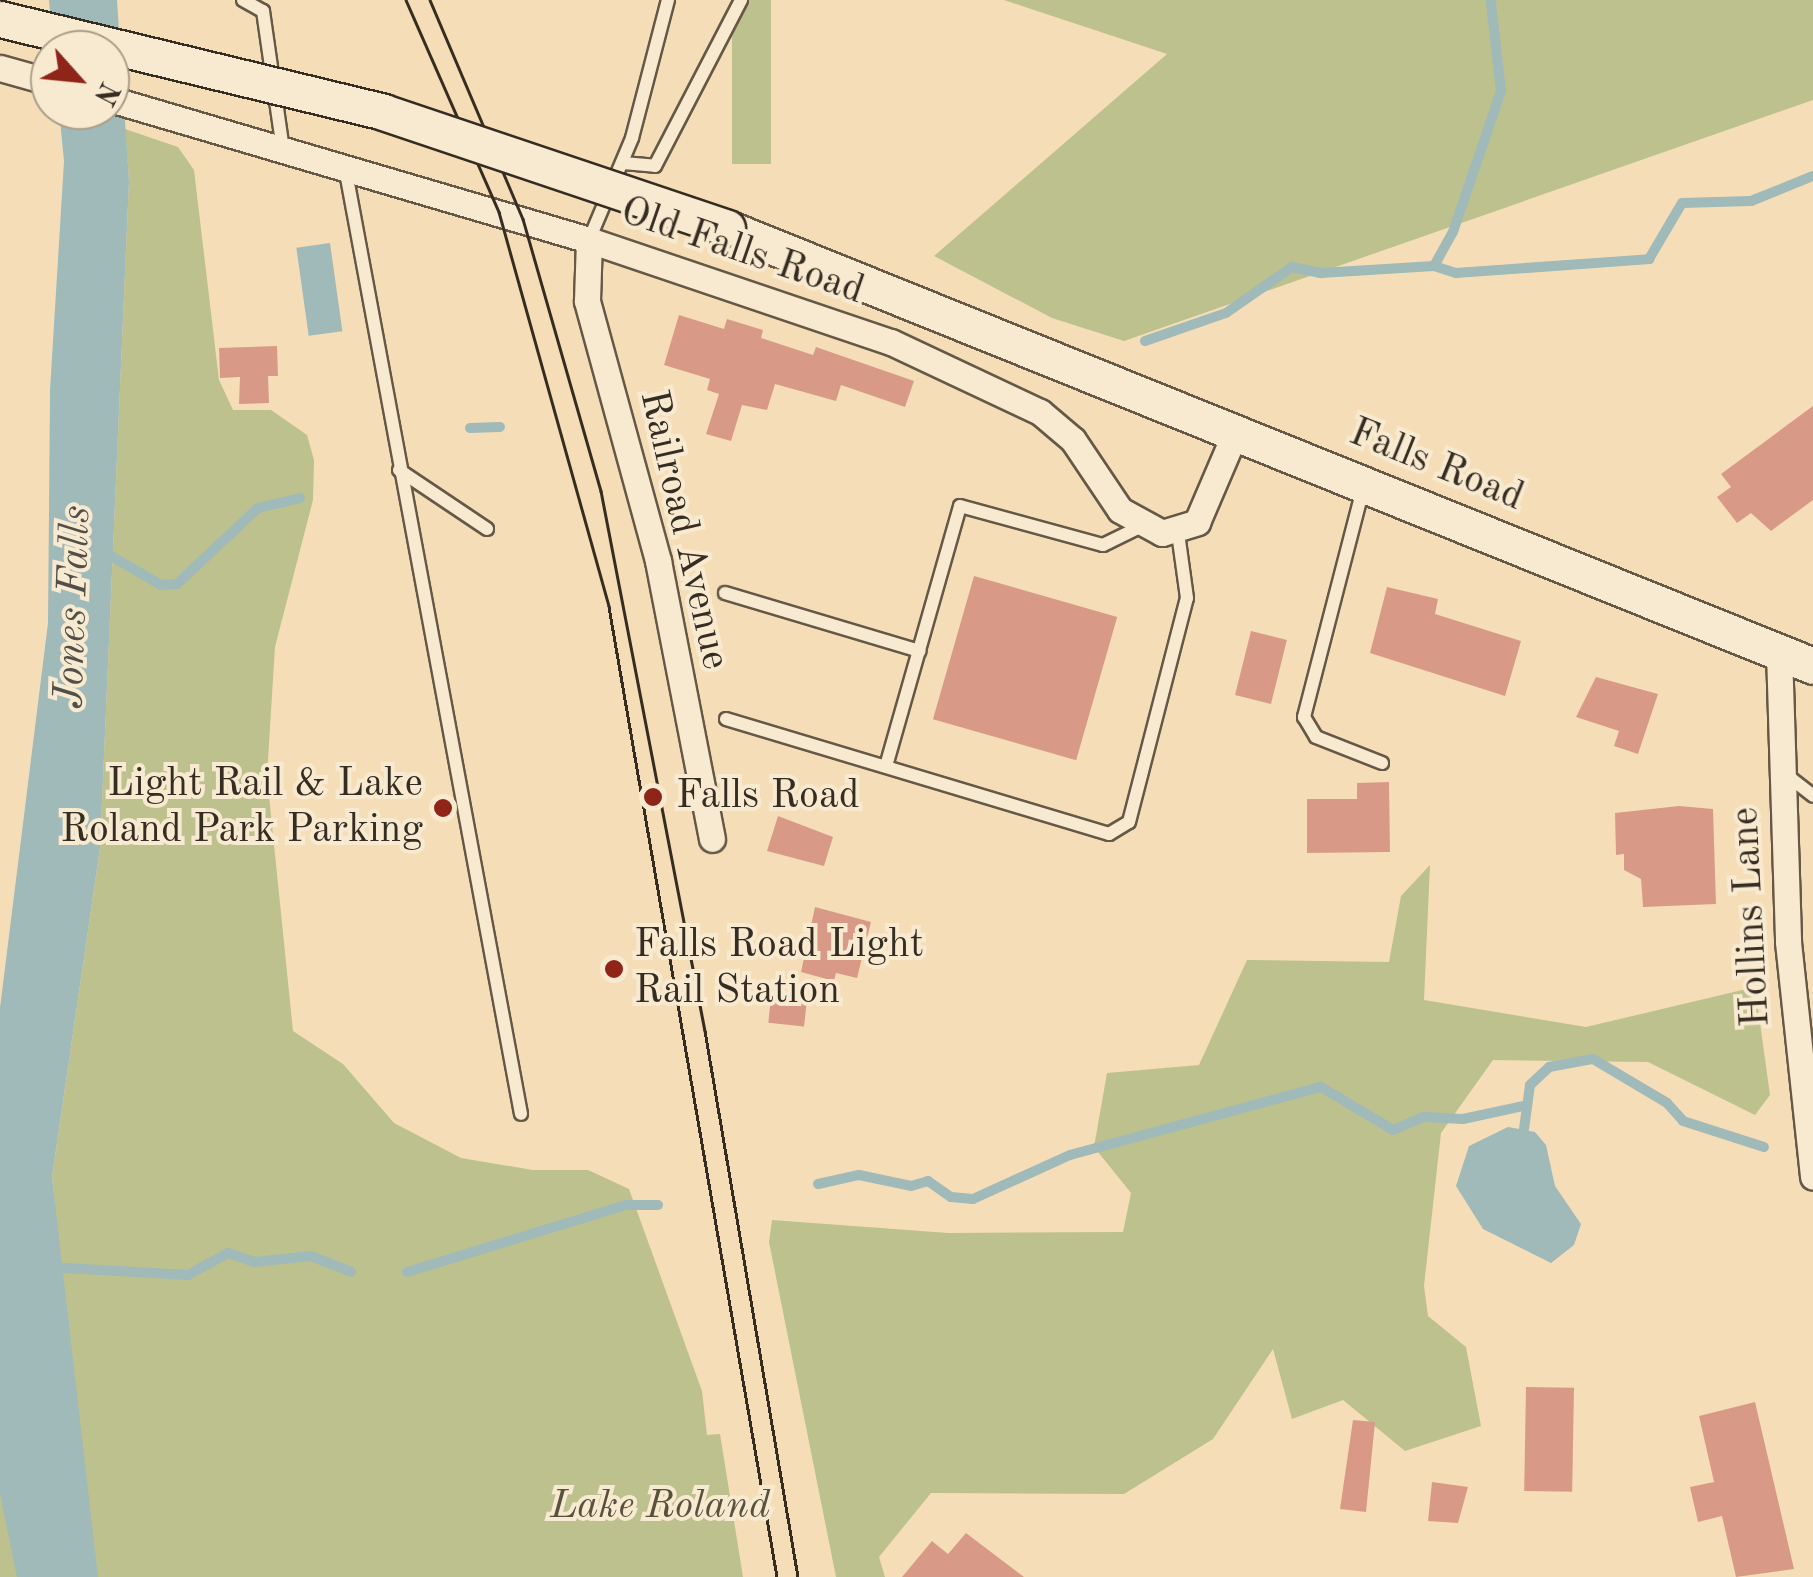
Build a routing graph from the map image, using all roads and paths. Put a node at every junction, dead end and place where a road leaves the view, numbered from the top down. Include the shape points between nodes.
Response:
1 (243, 0) edge
2 (668, 0) edge
3 (741, 0) edge
4 (0, 20) edge
5 (0, 68) edge
6 (30, 76) edge
7 (130, 105) edge
8 (284, 149) junction
9 (623, 163) junction
10 (345, 167) junction
11 (590, 240) junction
12 (1236, 432) junction
13 (400, 470) junction
14 (1364, 483) junction
15 (1142, 526) junction
16 (487, 529) dead end
17 (1178, 533) junction
18 (726, 592) dead end
19 (920, 651) junction
20 (1778, 652) junction
21 (1813, 666) edge
22 (726, 720) dead end
23 (1382, 763) dead end
24 (886, 766) junction
25 (1782, 772) junction
26 (1813, 796) edge
27 (712, 838) dead end
28 (521, 1114) dead end
29 (1813, 1177) edge

1 - 8 lane via 262,11
2 - 9 lane
3 - 9 lane via 655,166
4 - 12 main road, Falls Road, bridge via 383,112 727,228
5 - 6 street
7 - 8 street, Old Falls Road
8 - 10 street, Old Falls Road
9 - 11 lane
10 - 11 street, Old Falls Road
10 - 13 lane
11 - 15 street, Old Falls Road via 891,342 1006,393 1072,440 1120,510
11 - 27 street, Railroad Avenue via 587,301 658,560
12 - 14 main road, Falls Road
12 - 17 street via 1203,513
13 - 16 lane
13 - 28 lane
14 - 20 main road, Falls Road
14 - 23 lane via 1304,717 1316,737
15 - 17 street
15 - 19 lane via 1103,545 960,506
17 - 24 lane via 1188,598 1129,822 1109,834
18 - 19 lane
19 - 24 lane
20 - 21 main road, Falls Road
20 - 25 street, Hollins Lane
22 - 24 lane
25 - 26 lane
25 - 29 street, Hollins Lane via 1797,1066

